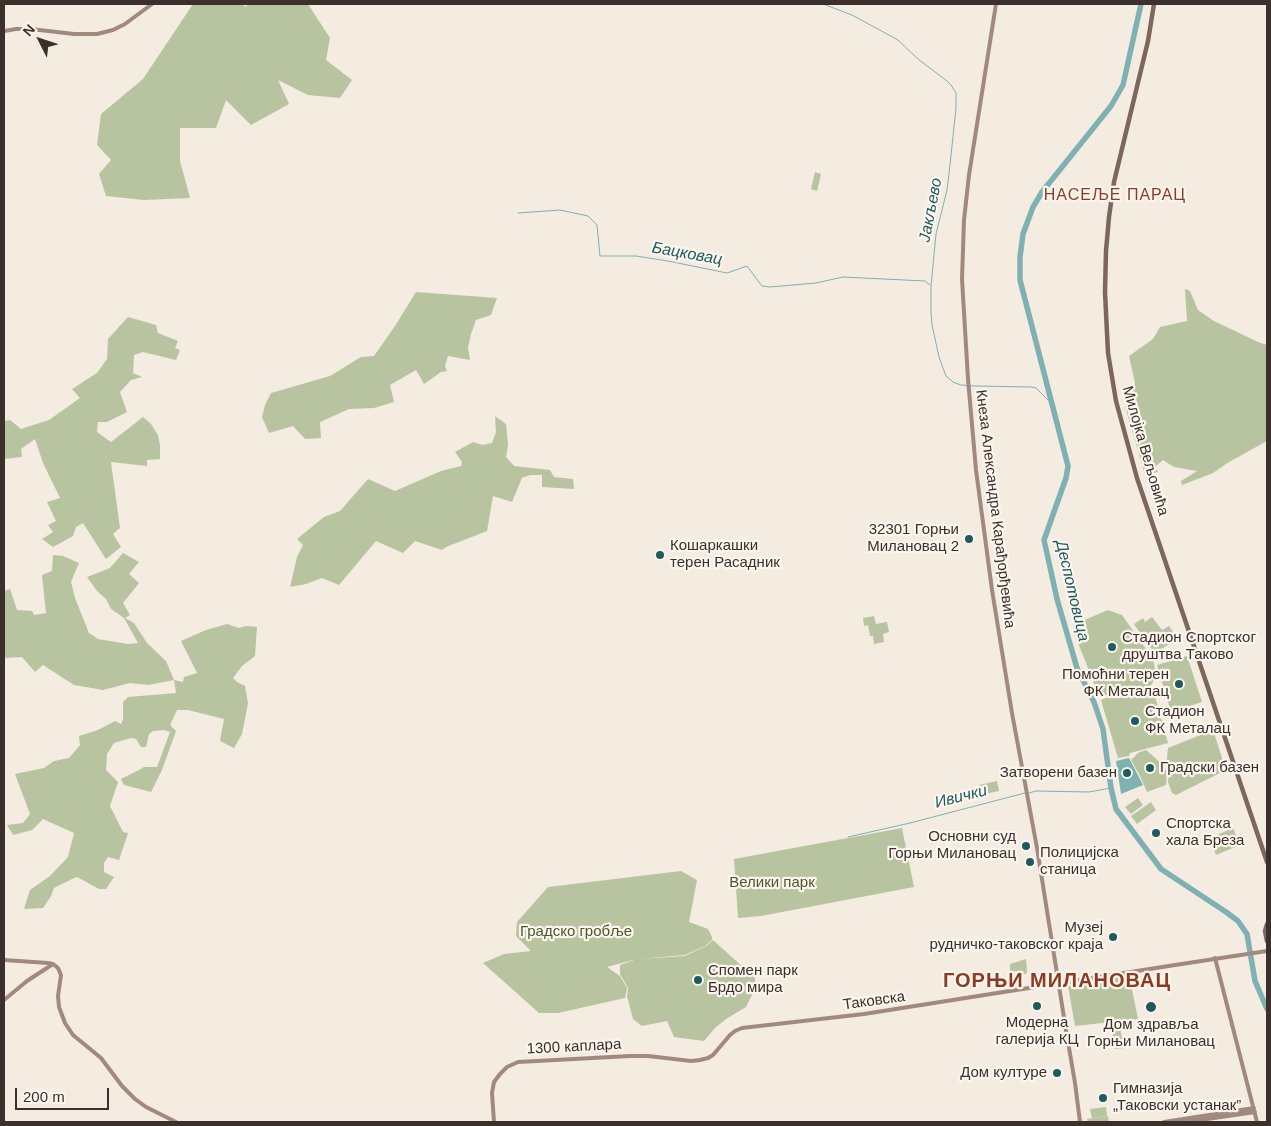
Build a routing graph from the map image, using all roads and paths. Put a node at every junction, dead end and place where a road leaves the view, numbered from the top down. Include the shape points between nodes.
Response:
1 (152, 4) edge
2 (996, 4) edge
3 (1154, 4) edge
4 (4, 31) edge
5 (1267, 862) edge
6 (1267, 926) edge
7 (1267, 941) edge
8 (1267, 951) edge
9 (1215, 958) junction
10 (4, 960) edge
11 (53, 964) junction
12 (1059, 984) junction
13 (4, 1000) edge
14 (704, 1059) joint
15 (1254, 1110) junction
16 (176, 1122) edge
17 (494, 1122) edge
18 (1080, 1122) edge
19 (1164, 1122) edge
20 (1187, 1122) edge
21 (1257, 1122) edge

1 - 4 street via 126,24 97,34 31,29
2 - 12 street, Кнеза Александра Карађорђевића via 964,220 962,284 968,379 988,557
3 - 5 main road, Милојка Вељовића via 1109,217 1105,292 1108,353 1116,401 1137,478
6 - 7 main road
8 - 9 street, Таковска
9 - 12 street, Таковска
9 - 15 street
10 - 11 street
11 - 13 street
11 - 16 street via 62,975 59,1008 73,1035 101,1058 135,1100
12 - 14 street, Таковска via 864,1014 742,1028
12 - 18 street, Кнеза Александра Карађорђевића
14 - 17 street, 1300 каплара via 691,1061 630,1056 516,1062 494,1082
15 - 19 street
15 - 20 street
15 - 21 street

